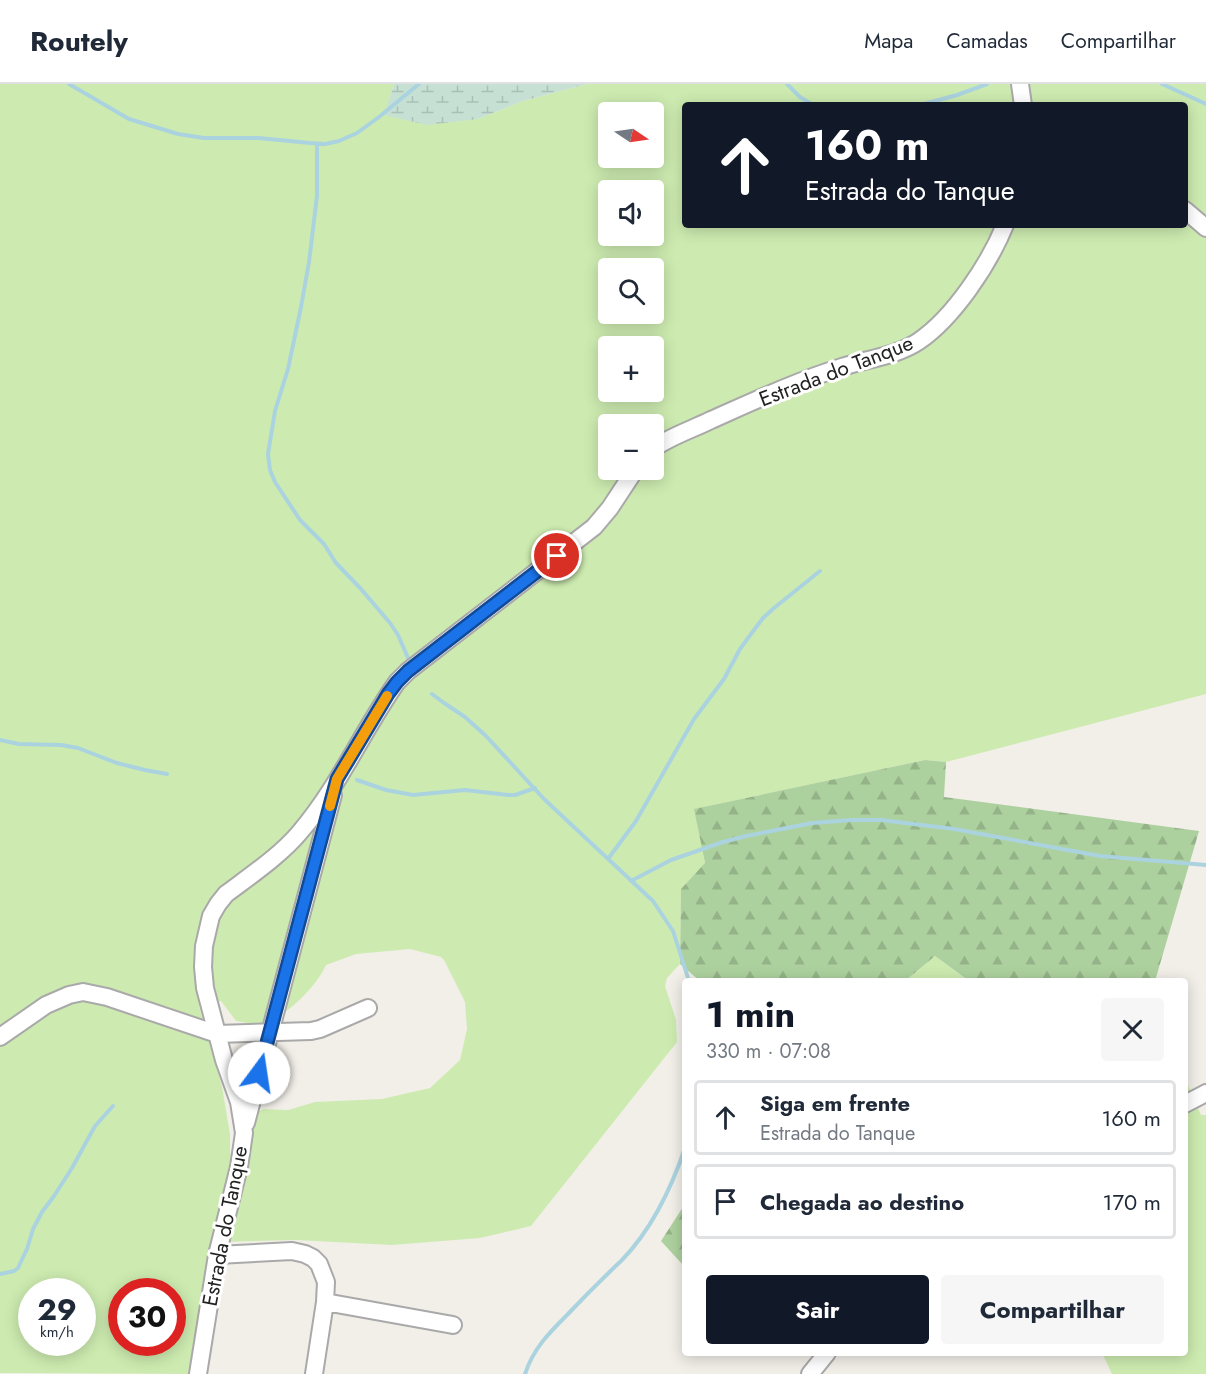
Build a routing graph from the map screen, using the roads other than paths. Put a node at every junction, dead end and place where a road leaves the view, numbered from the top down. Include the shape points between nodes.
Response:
1 (1020, 84) edge
2 (1023, 102) edge
3 (1188, 213) edge
4 (1004, 228) edge
5 (1206, 228) edge
6 (664, 443) edge
7 (628, 480) edge
8 (337, 779) junction
9 (368, 1008) dead end
10 (270, 1033) junction
11 (216, 1034) junction
12 (0, 1037) edge
13 (1206, 1093) edge
14 (1188, 1102) edge
15 (244, 1133) junction
16 (218, 1255) junction
17 (325, 1302) junction
18 (453, 1325) dead end
19 (824, 1356) edge
20 (198, 1374) edge
21 (314, 1374) edge
22 (810, 1374) edge

1 - 2 street
3 - 5 street
4 - 6 street, Estrada do Tanque via 954,309 918,342 796,383
7 - 8 street, Estrada do Tanque via 594,527 397,682
8 - 10 street
8 - 11 street, Estrada do Tanque via 288,845 226,894 211,916 203,967
9 - 10 street via 320,1029
10 - 11 street
10 - 15 street
11 - 12 street via 83,992 46,1005
11 - 15 street, Estrada do Tanque via 239,1102
13 - 14 street
15 - 16 street, Estrada do Tanque
16 - 17 street via 292,1251 305,1254 322,1271
16 - 20 street, Estrada do Tanque
17 - 18 street
17 - 21 street
19 - 22 street

